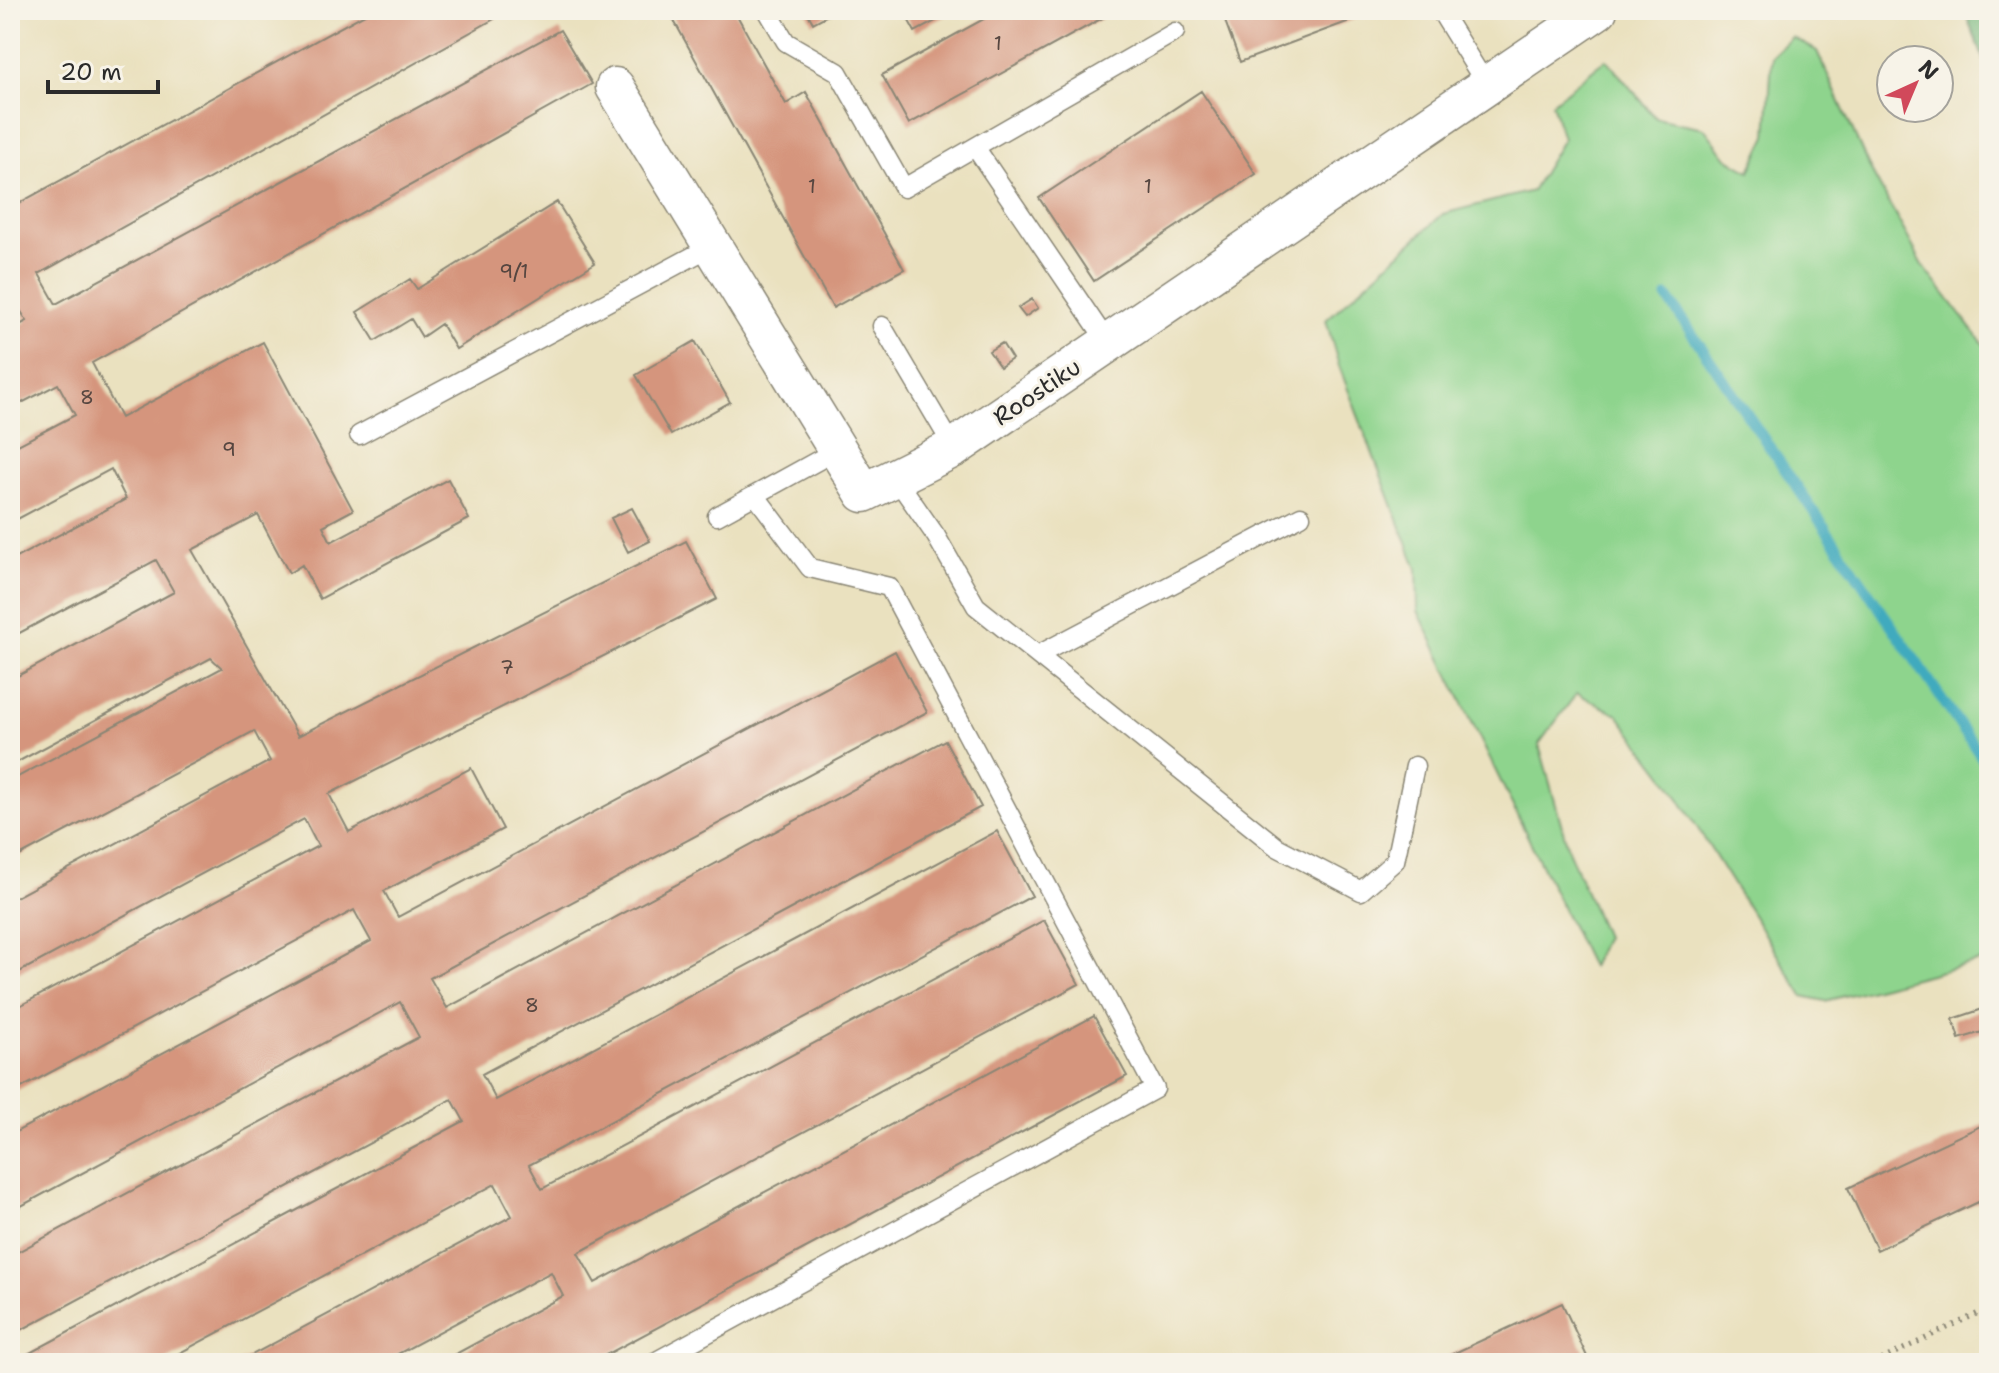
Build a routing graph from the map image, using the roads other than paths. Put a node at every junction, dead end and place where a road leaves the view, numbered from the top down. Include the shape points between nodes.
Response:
1 (767, 10) edge
2 (1440, 10) edge
3 (1598, 10) edge
4 (1175, 32) dead end
5 (1487, 86) junction
6 (615, 87) dead end
7 (975, 147) junction
8 (712, 246) junction
9 (882, 326) dead end
10 (1108, 343) junction
11 (359, 435) dead end
12 (954, 448) junction
13 (837, 450) junction
14 (895, 477) junction
15 (755, 495) junction
16 (717, 516) dead end
17 (1301, 516) dead end
18 (1038, 655) junction
19 (1415, 766) dead end
20 (653, 1363) edge

1 - 7 lane via 786,42 838,72 904,188
2 - 5 lane
3 - 5 street, Roostiku
4 - 7 lane
5 - 10 street, Roostiku
6 - 8 street, Roostiku
7 - 10 lane
8 - 11 lane
8 - 13 street, Roostiku
9 - 12 lane
10 - 12 street, Roostiku
12 - 14 street, Roostiku
13 - 14 street, Roostiku via 864,493
13 - 15 lane
14 - 18 lane via 976,606
15 - 16 lane
15 - 20 lane via 810,568 889,587 1155,1089
17 - 18 lane
18 - 19 lane via 1277,847 1361,891 1395,861

